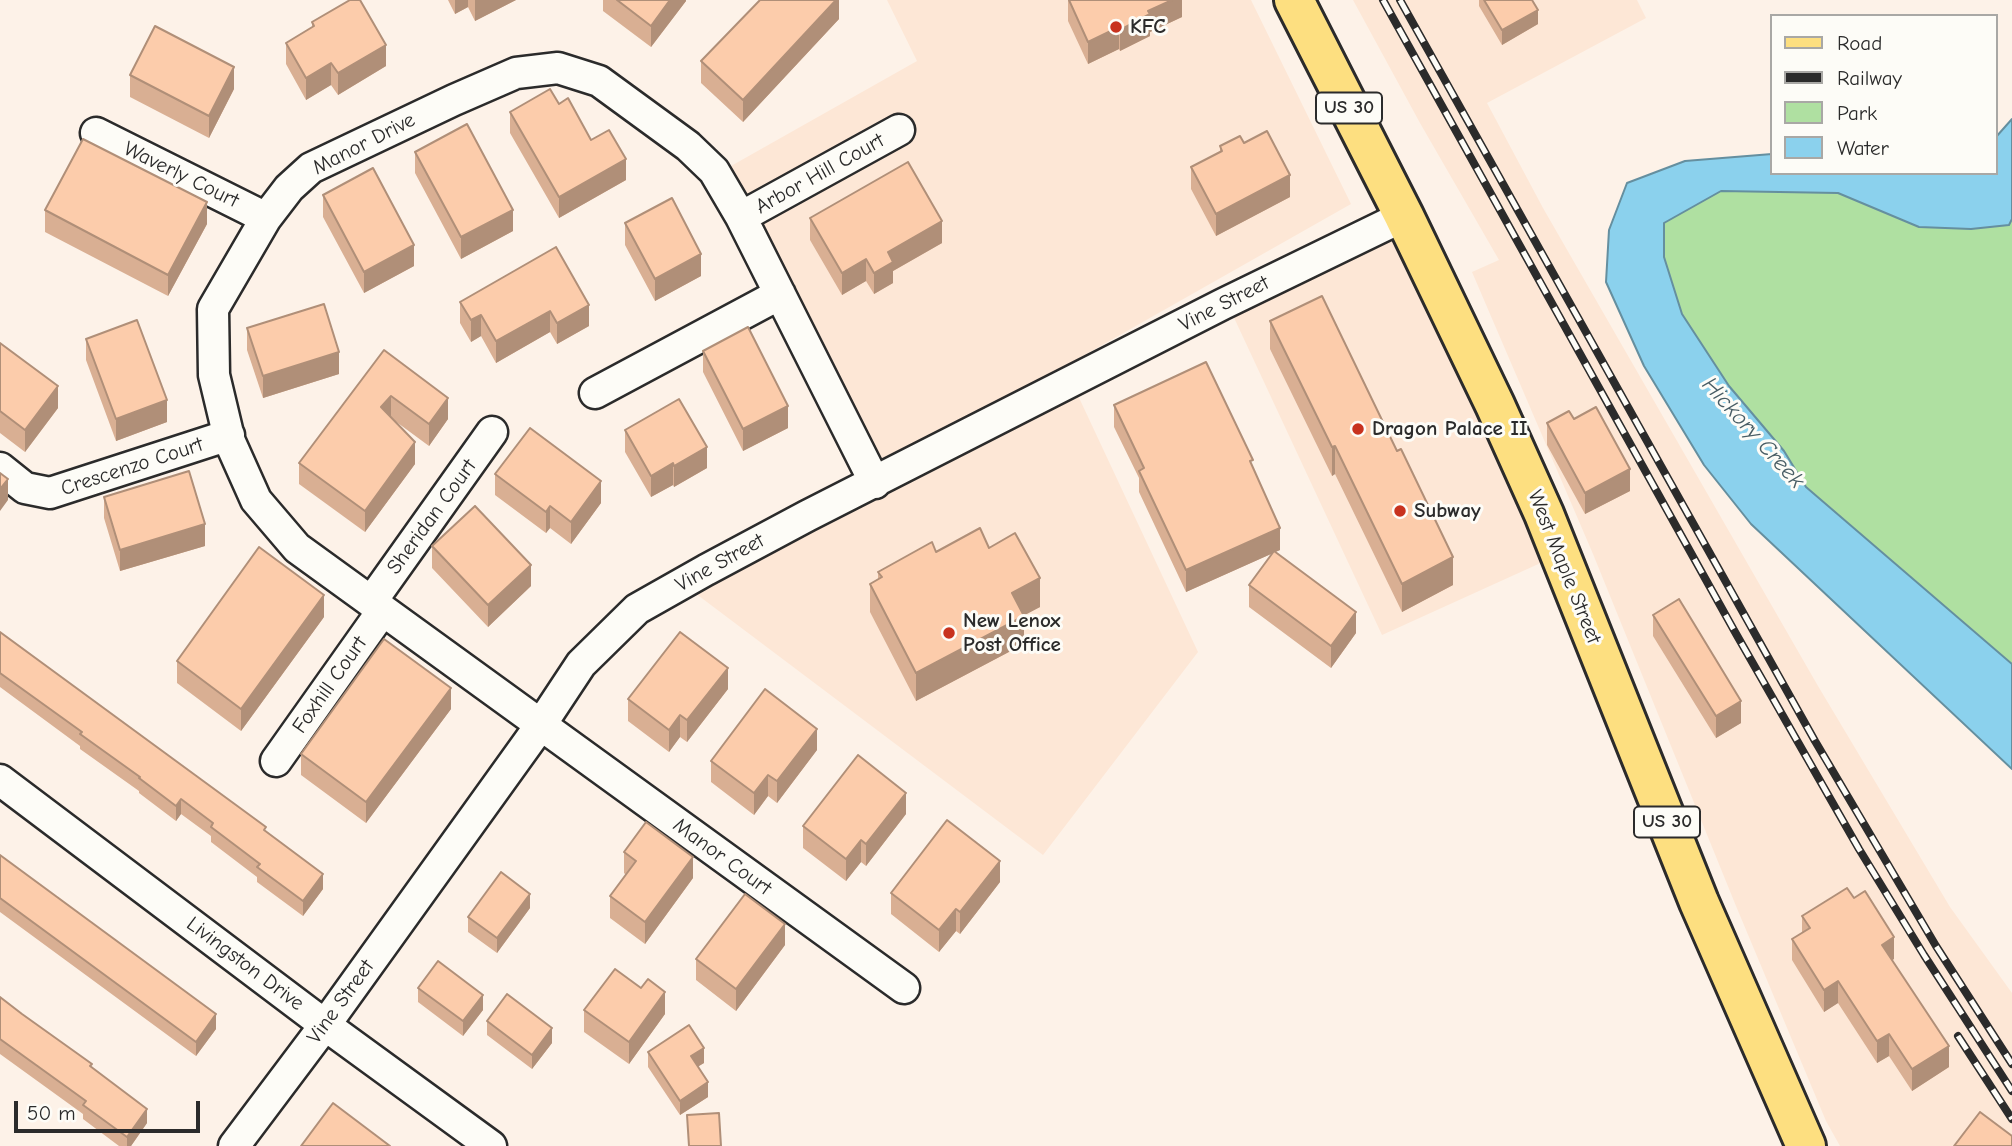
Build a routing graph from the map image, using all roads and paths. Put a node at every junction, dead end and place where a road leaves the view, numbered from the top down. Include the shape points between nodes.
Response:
1 (1294, 0) edge
2 (899, 130) dead end
3 (96, 133) dead end
4 (1404, 216) junction
5 (741, 217) junction
6 (266, 218) junction
7 (780, 294) junction
8 (595, 393) dead end
9 (492, 432) dead end
10 (229, 435) junction
11 (0, 468) edge
12 (875, 483) junction
13 (377, 606) junction
14 (540, 726) junction
15 (276, 761) dead end
16 (0, 780) edge
17 (904, 988) dead end
18 (325, 1025) junction
19 (234, 1146) edge
20 (491, 1146) edge
21 (1806, 1146) edge

1 - 4 main road, West Maple Street / US 30
2 - 5 street, Arbor Hill Court
3 - 6 street, Waverly Court
4 - 12 street, Vine Street
4 - 21 main road, West Maple Street / US 30 via 1544,514 1699,902
5 - 6 street, Manor Drive via 714,171 688,146 598,80 558,68 516,73 311,168
5 - 7 street, Manor Drive
6 - 10 street, Manor Drive via 213,309 214,375
7 - 8 street
7 - 12 street, Manor Drive
9 - 13 street, Sheridan Court
10 - 11 street, Crescenzo Court via 50,494 25,488
10 - 13 street, Manor Drive via 256,500 296,548
12 - 14 street, Vine Street via 637,609 582,664
13 - 14 street, Manor Drive
13 - 15 street, Foxhill Court
14 - 17 street, Manor Court
14 - 18 street, Vine Street
16 - 18 street, Livingston Drive
18 - 19 street, Vine Street
18 - 20 street, Livingston Drive

